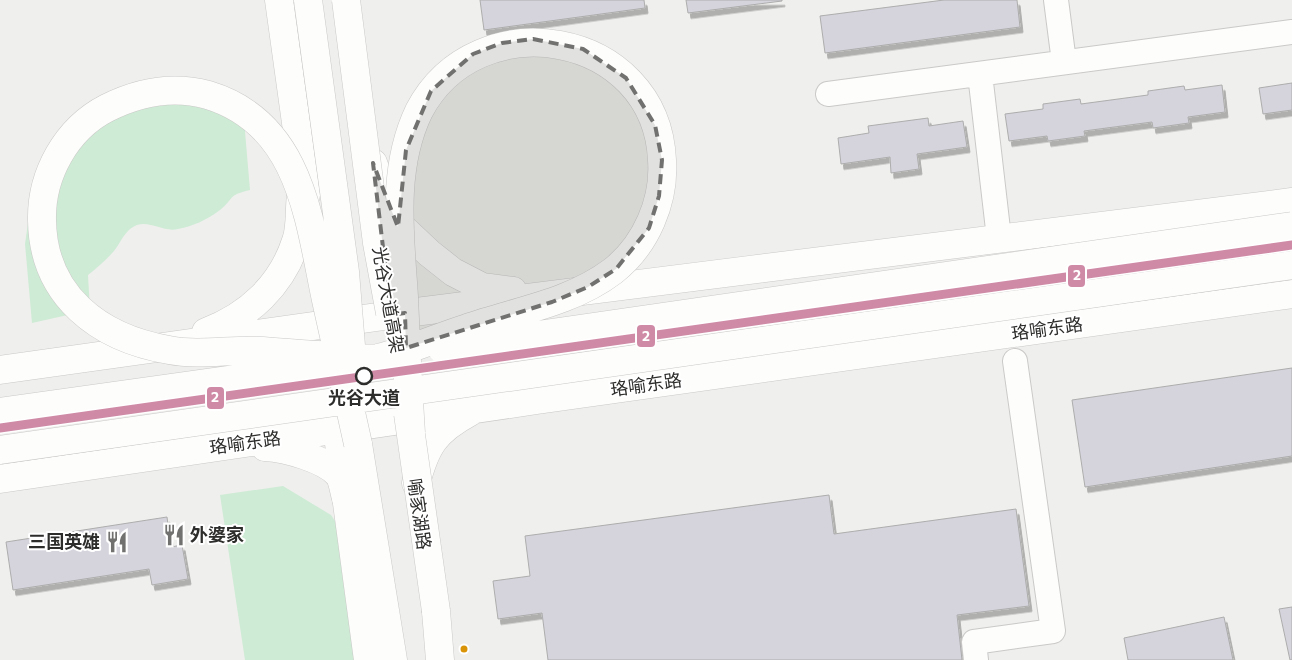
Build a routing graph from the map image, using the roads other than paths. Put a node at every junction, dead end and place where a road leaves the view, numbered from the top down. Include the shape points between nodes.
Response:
1 (279, 0) edge
2 (308, 0) edge
3 (346, 0) edge
4 (351, 0) edge
5 (1056, 0) edge
6 (1292, 32) edge
7 (1064, 62) junction
8 (980, 74) junction
9 (828, 94) dead end
10 (373, 163) junction
11 (302, 171) junction
12 (1292, 202) edge
13 (1292, 226) edge
14 (999, 238) junction
15 (1292, 265) edge
16 (1292, 294) edge
17 (544, 295) junction
18 (391, 314) junction
19 (323, 324) junction
20 (175, 344) junction
21 (1015, 361) dead end
22 (386, 364) junction
23 (0, 370) edge
24 (476, 409) junction
25 (0, 412) edge
26 (408, 426) junction
27 (347, 436) junction
28 (221, 446) junction
29 (0, 450) edge
30 (0, 479) edge
31 (415, 487) junction
32 (346, 498) junction
33 (368, 660) edge
34 (394, 660) edge
35 (439, 660) edge
36 (976, 660) edge

1 - 11 main road
2 - 27 main road, 光谷大道高架, bridge via 345,272
3 - 26 main road, 光谷大道高架, bridge via 378,243
4 - 10 main road
5 - 7 street
6 - 7 street
7 - 8 street
8 - 9 street
8 - 14 street
10 - 17 main road via 395,221 447,267 482,288
10 - 18 main road, 喻家湖路
11 - 19 main road
11 - 20 main road via 297,240 277,280 258,304 228,324
12 - 14 main road
13 - 22 main road, bridge
14 - 17 main road
15 - 29 main road, bridge
16 - 24 main road, 珞喻东路
17 - 18 main road
18 - 19 main road
18 - 22 main road, 喻家湖路
19 - 20 main road
19 - 27 main road via 331,381
20 - 23 main road
21 - 36 street via 1053,631 974,642
22 - 25 main road, bridge
22 - 26 main road, 喻家湖路
22 - 26 main road, bridge via 383,356 402,350 411,346 514,312 552,302 588,287 616,269 635,249 649,228 659,196 662,160 655,125 642,99 626,78 584,49 559,42 533,40 502,43 473,54 451,70 431,91 411,130 401,171 401,240 405,327 406,346 407,356 408,375
22 - 27 main road, bridge via 345,357 335,356 297,354 249,350 212,353 171,351 118,336 95,323 61,290 50,265 42,232 42,213 50,173 70,137 98,113 121,101 151,91 175,89 227,102 251,116 267,132 294,172 314,234 321,277 337,351 339,360 341,370 356,435
24 - 26 main road, 珞喻东路
24 - 31 main road via 452,422 436,437 423,454
26 - 27 main road, 珞喻东路
26 - 31 main road, 喻家湖路
26 - 35 main road, 光谷大道高架, bridge via 436,611
27 - 28 main road, 珞喻东路
27 - 32 main road
27 - 34 main road, 光谷大道高架
28 - 30 main road, 珞喻东路
28 - 32 main road via 282,448 316,459 339,475
31 - 35 main road, 喻家湖路
32 - 33 main road

